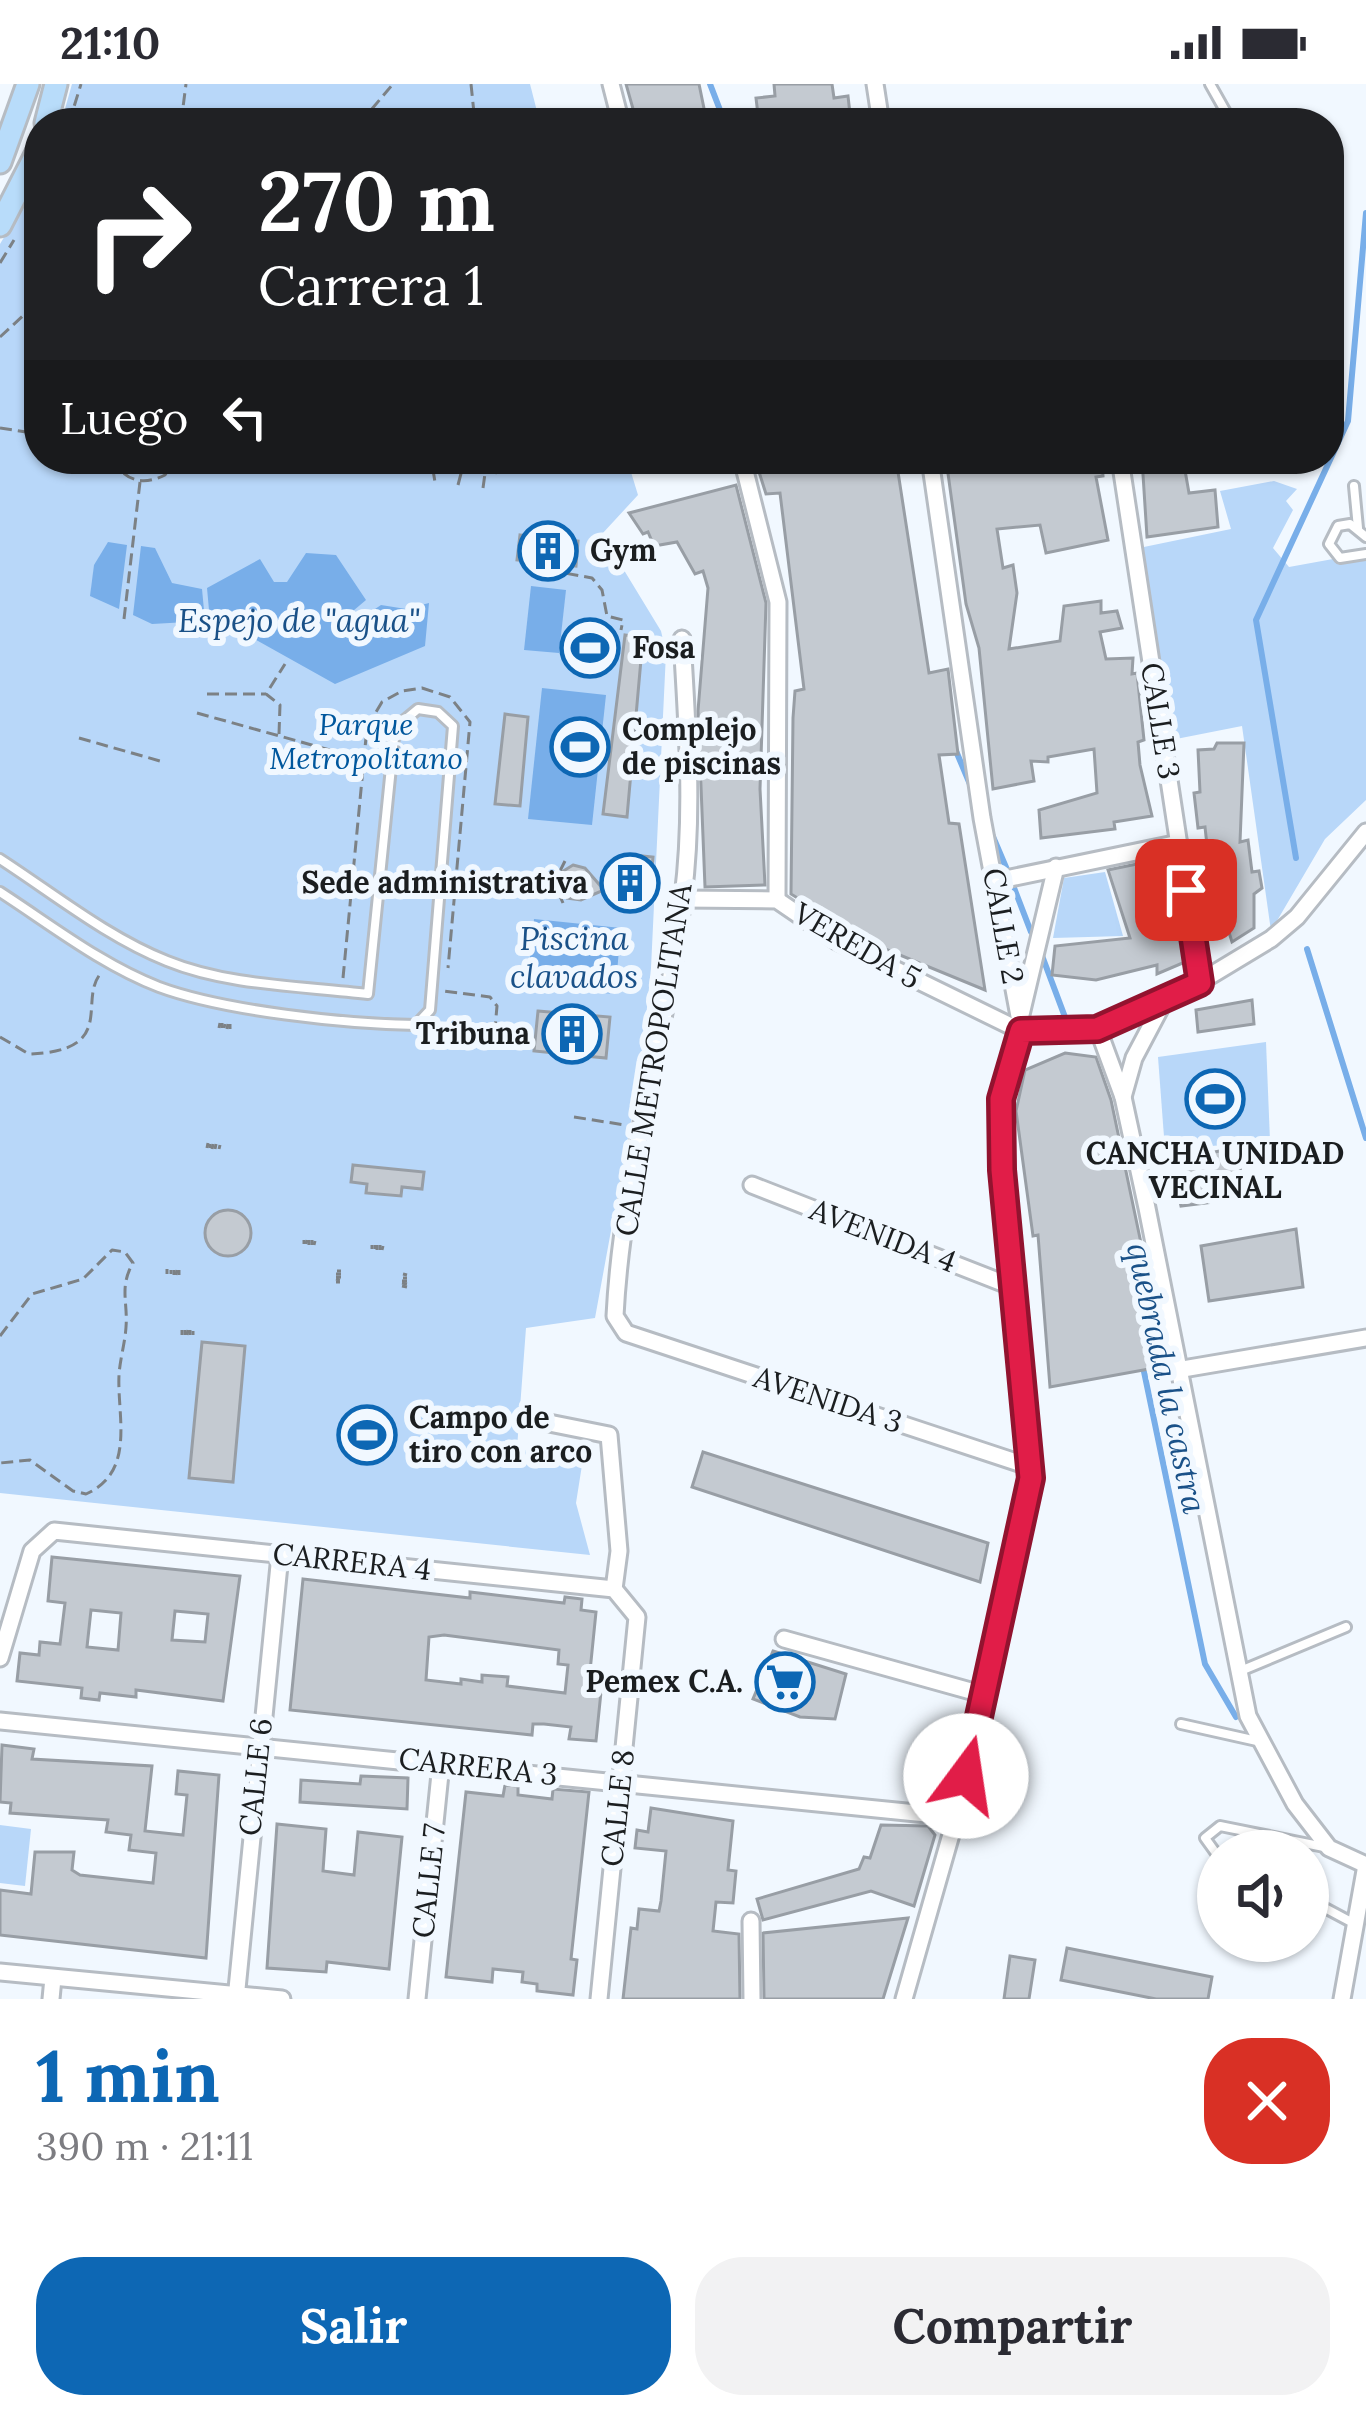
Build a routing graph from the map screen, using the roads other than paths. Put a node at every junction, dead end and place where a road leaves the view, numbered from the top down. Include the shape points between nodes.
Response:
1 (28, 84) edge
2 (0, 162) edge
3 (24, 178) edge
4 (0, 225) edge
5 (746, 474) edge
6 (932, 474) edge
7 (1122, 474) edge
8 (1354, 486) dead end
9 (1358, 528) junction
10 (1366, 537) edge
11 (1366, 554) edge
12 (682, 640) dead end
13 (1366, 832) edge
14 (1179, 843) junction
15 (0, 859) edge
16 (1056, 867) junction
17 (996, 880) junction
18 (0, 892) edge
19 (683, 899) junction
20 (777, 900) junction
21 (1200, 983) junction
22 (1162, 1003) junction
23 (1097, 1029) junction
24 (1021, 1031) junction
25 (1123, 1097) junction
26 (752, 1185) dead end
27 (1013, 1287) junction
28 (626, 1333) joint
29 (1366, 1338) edge
30 (1178, 1370) junction
31 (533, 1420) dead end
32 (1031, 1466) junction
33 (280, 1555) junction
34 (614, 1589) junction
35 (1346, 1627) dead end
36 (784, 1639) dead end
37 (0, 1658) edge
38 (1237, 1673) junction
39 (985, 1695) junction
40 (0, 1721) edge
41 (1180, 1724) dead end
42 (1258, 1741) junction
43 (259, 1745) junction
44 (441, 1764) junction
45 (621, 1781) junction
46 (956, 1817) junction
47 (1315, 1830) edge
48 (1329, 1848) edge
49 (1366, 1865) edge
50 (1329, 1910) edge
51 (751, 1921) dead end
52 (1356, 1924) junction
53 (0, 1972) edge
54 (53, 1978) junction
55 (236, 1996) edge
56 (51, 1999) edge
57 (282, 1999) edge
58 (417, 1999) edge
59 (599, 1999) edge
60 (752, 1999) edge
61 (904, 1999) edge
62 (1342, 1999) edge

1 - 2 street
3 - 4 street
5 - 20 street via 778,602
6 - 17 street, CALLE 2
7 - 14 street, CALLE 3
8 - 9 lane
9 - 10 lane
9 - 11 lane via 1338,526 1329,544 1340,558
12 - 19 street, CALLE METROPOLITANA
13 - 21 street via 1298,917
14 - 16 street
14 - 21 street, CALLE 3
15 - 18 lane via 168,962 368,994 394,728 418,710 439,712 453,725 430,1010 416,1025 237,1005 158,986
16 - 17 street
16 - 24 street
17 - 24 street, CALLE 2
19 - 20 street, VEREDA 5
19 - 28 street, CALLE METROPOLITANA via 616,1299
20 - 24 street, VEREDA 5 via 868,958
21 - 22 street
22 - 23 street
22 - 25 street
23 - 24 street
23 - 25 street
24 - 27 street, CALLE 2 via 1001,1099
25 - 30 street
26 - 27 street, AVENIDA 4
27 - 32 street, CALLE 2
28 - 32 street, AVENIDA 3
29 - 30 street
30 - 38 street
31 - 34 street via 609,1435 620,1551
32 - 39 street, CALLE 2
33 - 34 street, CARRERA 4
33 - 37 street, CARRERA 4 via 54,1531 32,1551
33 - 43 street, CALLE 6
34 - 45 street, CALLE 8 via 637,1617
35 - 38 lane
36 - 39 street
38 - 42 street
39 - 46 street, CALLE 2
40 - 43 street, CARRERA 3
41 - 42 lane
42 - 47 street
43 - 44 street, CARRERA 3
43 - 55 street, CALLE 6
44 - 45 street, CARRERA 3
44 - 58 street, CALLE 7
45 - 46 street, CARRERA 3
45 - 59 street, CALLE 8
46 - 61 street, CALLE 2
48 - 49 street
49 - 52 street
50 - 52 lane
51 - 60 street
52 - 62 street
53 - 54 street
54 - 55 street
54 - 56 street
55 - 57 street

